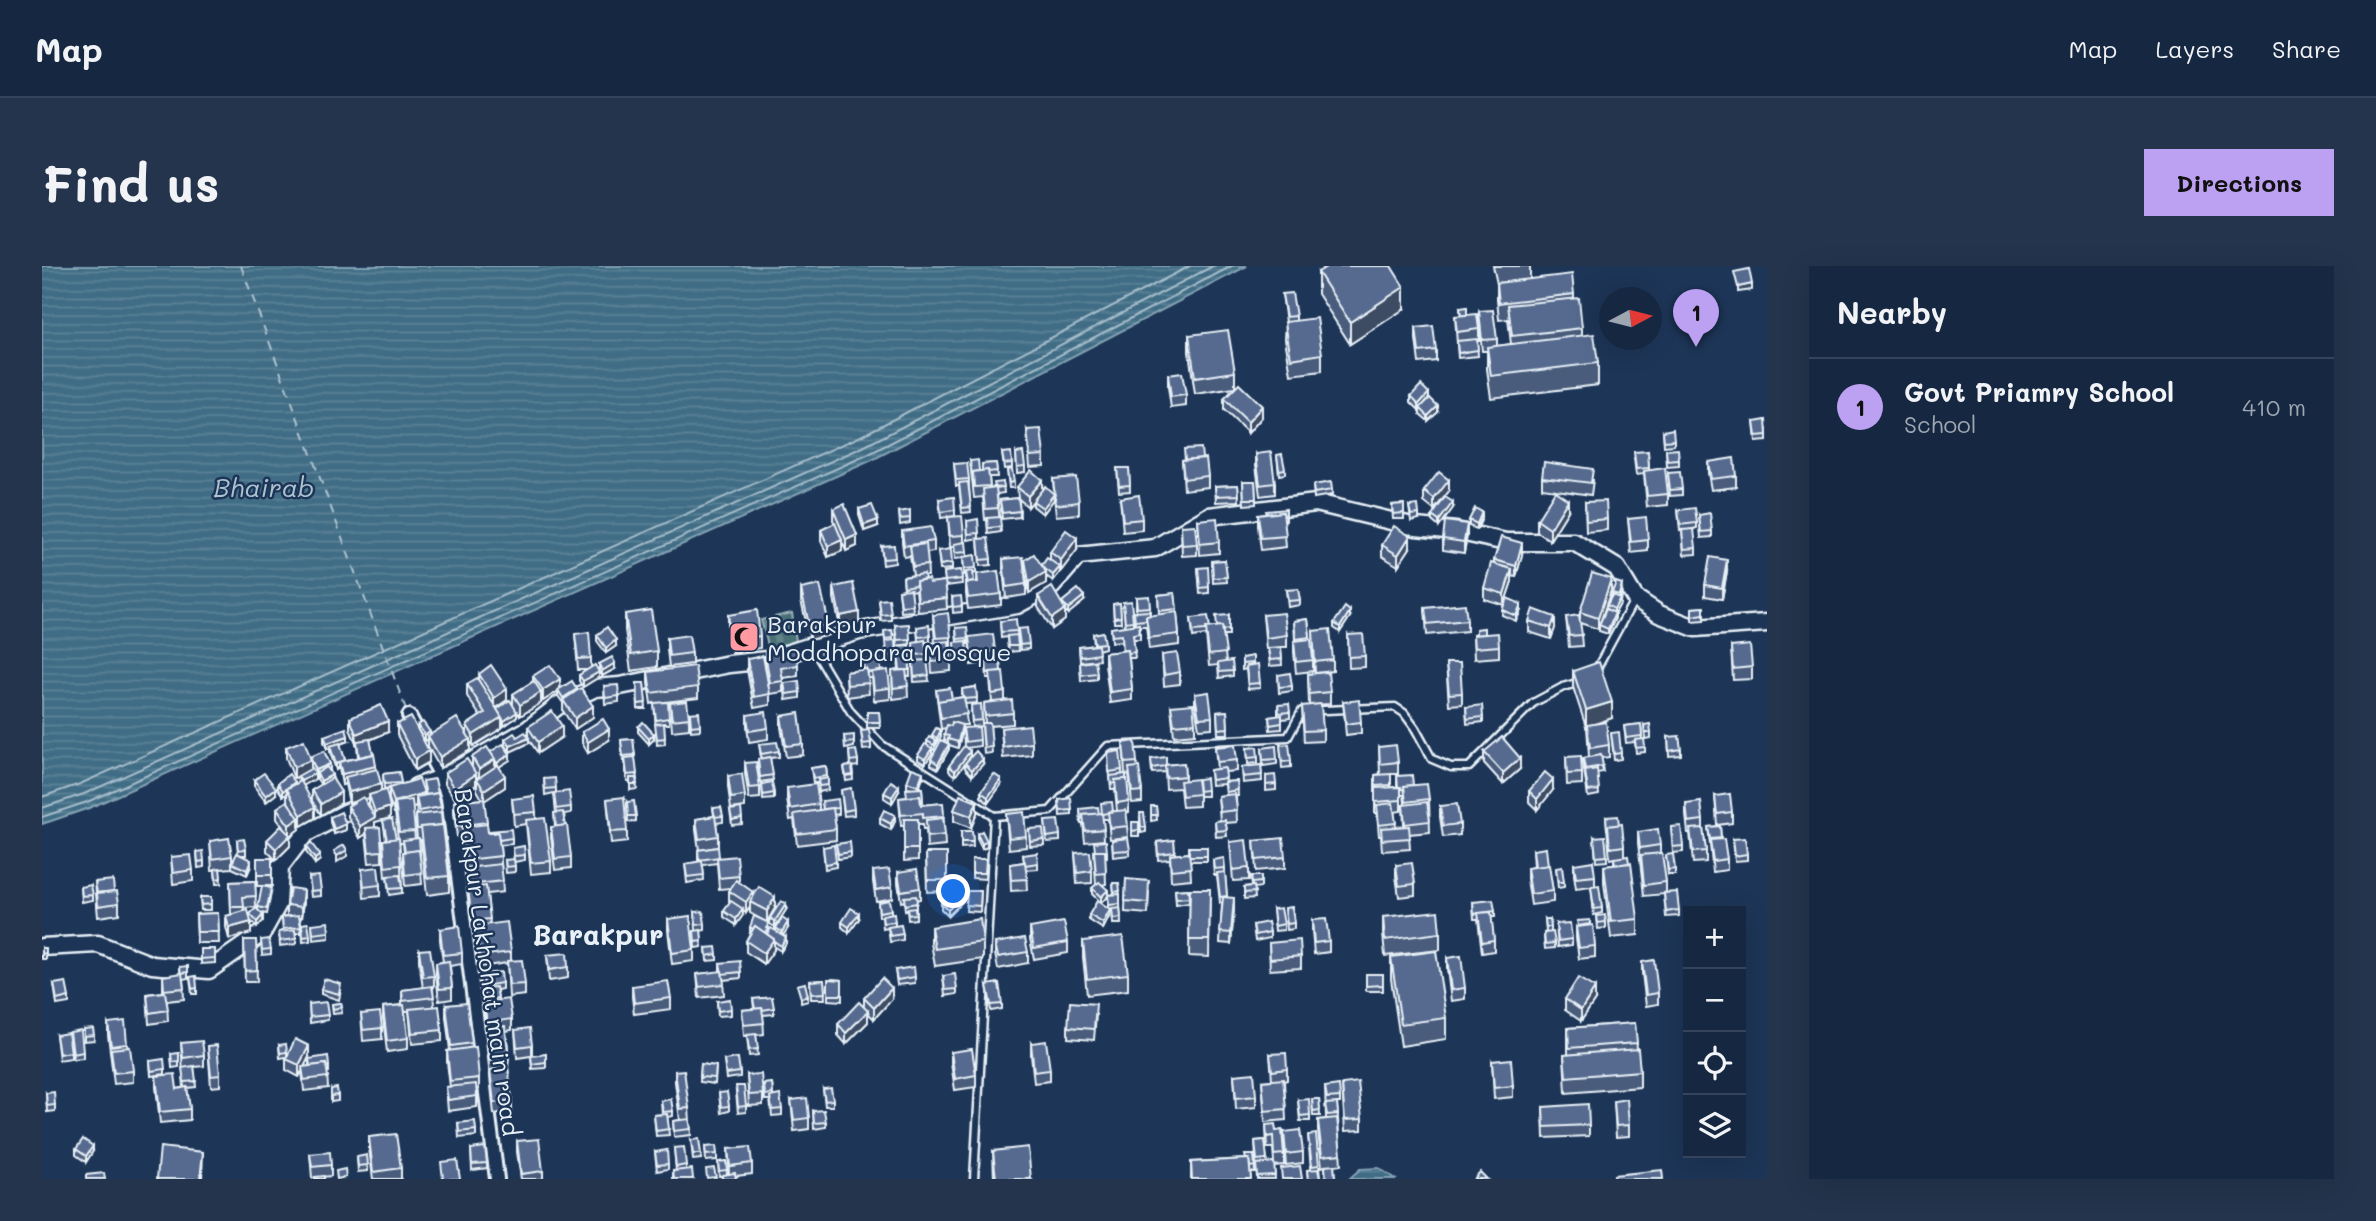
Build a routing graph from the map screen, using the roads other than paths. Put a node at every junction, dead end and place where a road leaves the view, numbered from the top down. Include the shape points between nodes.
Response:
1 (1635, 598) junction
2 (1767, 623) edge
3 (811, 647) junction
4 (409, 716) edge
5 (442, 778) junction
6 (994, 816) junction
7 (42, 947) edge
8 (497, 1179) edge
9 (974, 1179) edge

1 - 2 street via 1658,614 1695,628
1 - 3 street via 1617,568 1574,542 1506,542 1315,503 1209,516 1155,548 1078,556 1052,586 1017,605 859,631
1 - 6 lane via 1593,678 1533,703 1469,767 1451,767 1432,759 1415,728 1395,707 1302,711 1288,737 1108,746 1049,811
3 - 5 street via 766,660 595,688 559,705 527,730
3 - 6 lane via 851,712 882,745
4 - 5 street, Barakpur Lakhohat main road
5 - 7 street via 345,813 305,834 280,867 278,904 262,933 209,970 152,965 98,944
5 - 8 street, Barakpur Lakhohat main road via 471,963
6 - 9 lane

